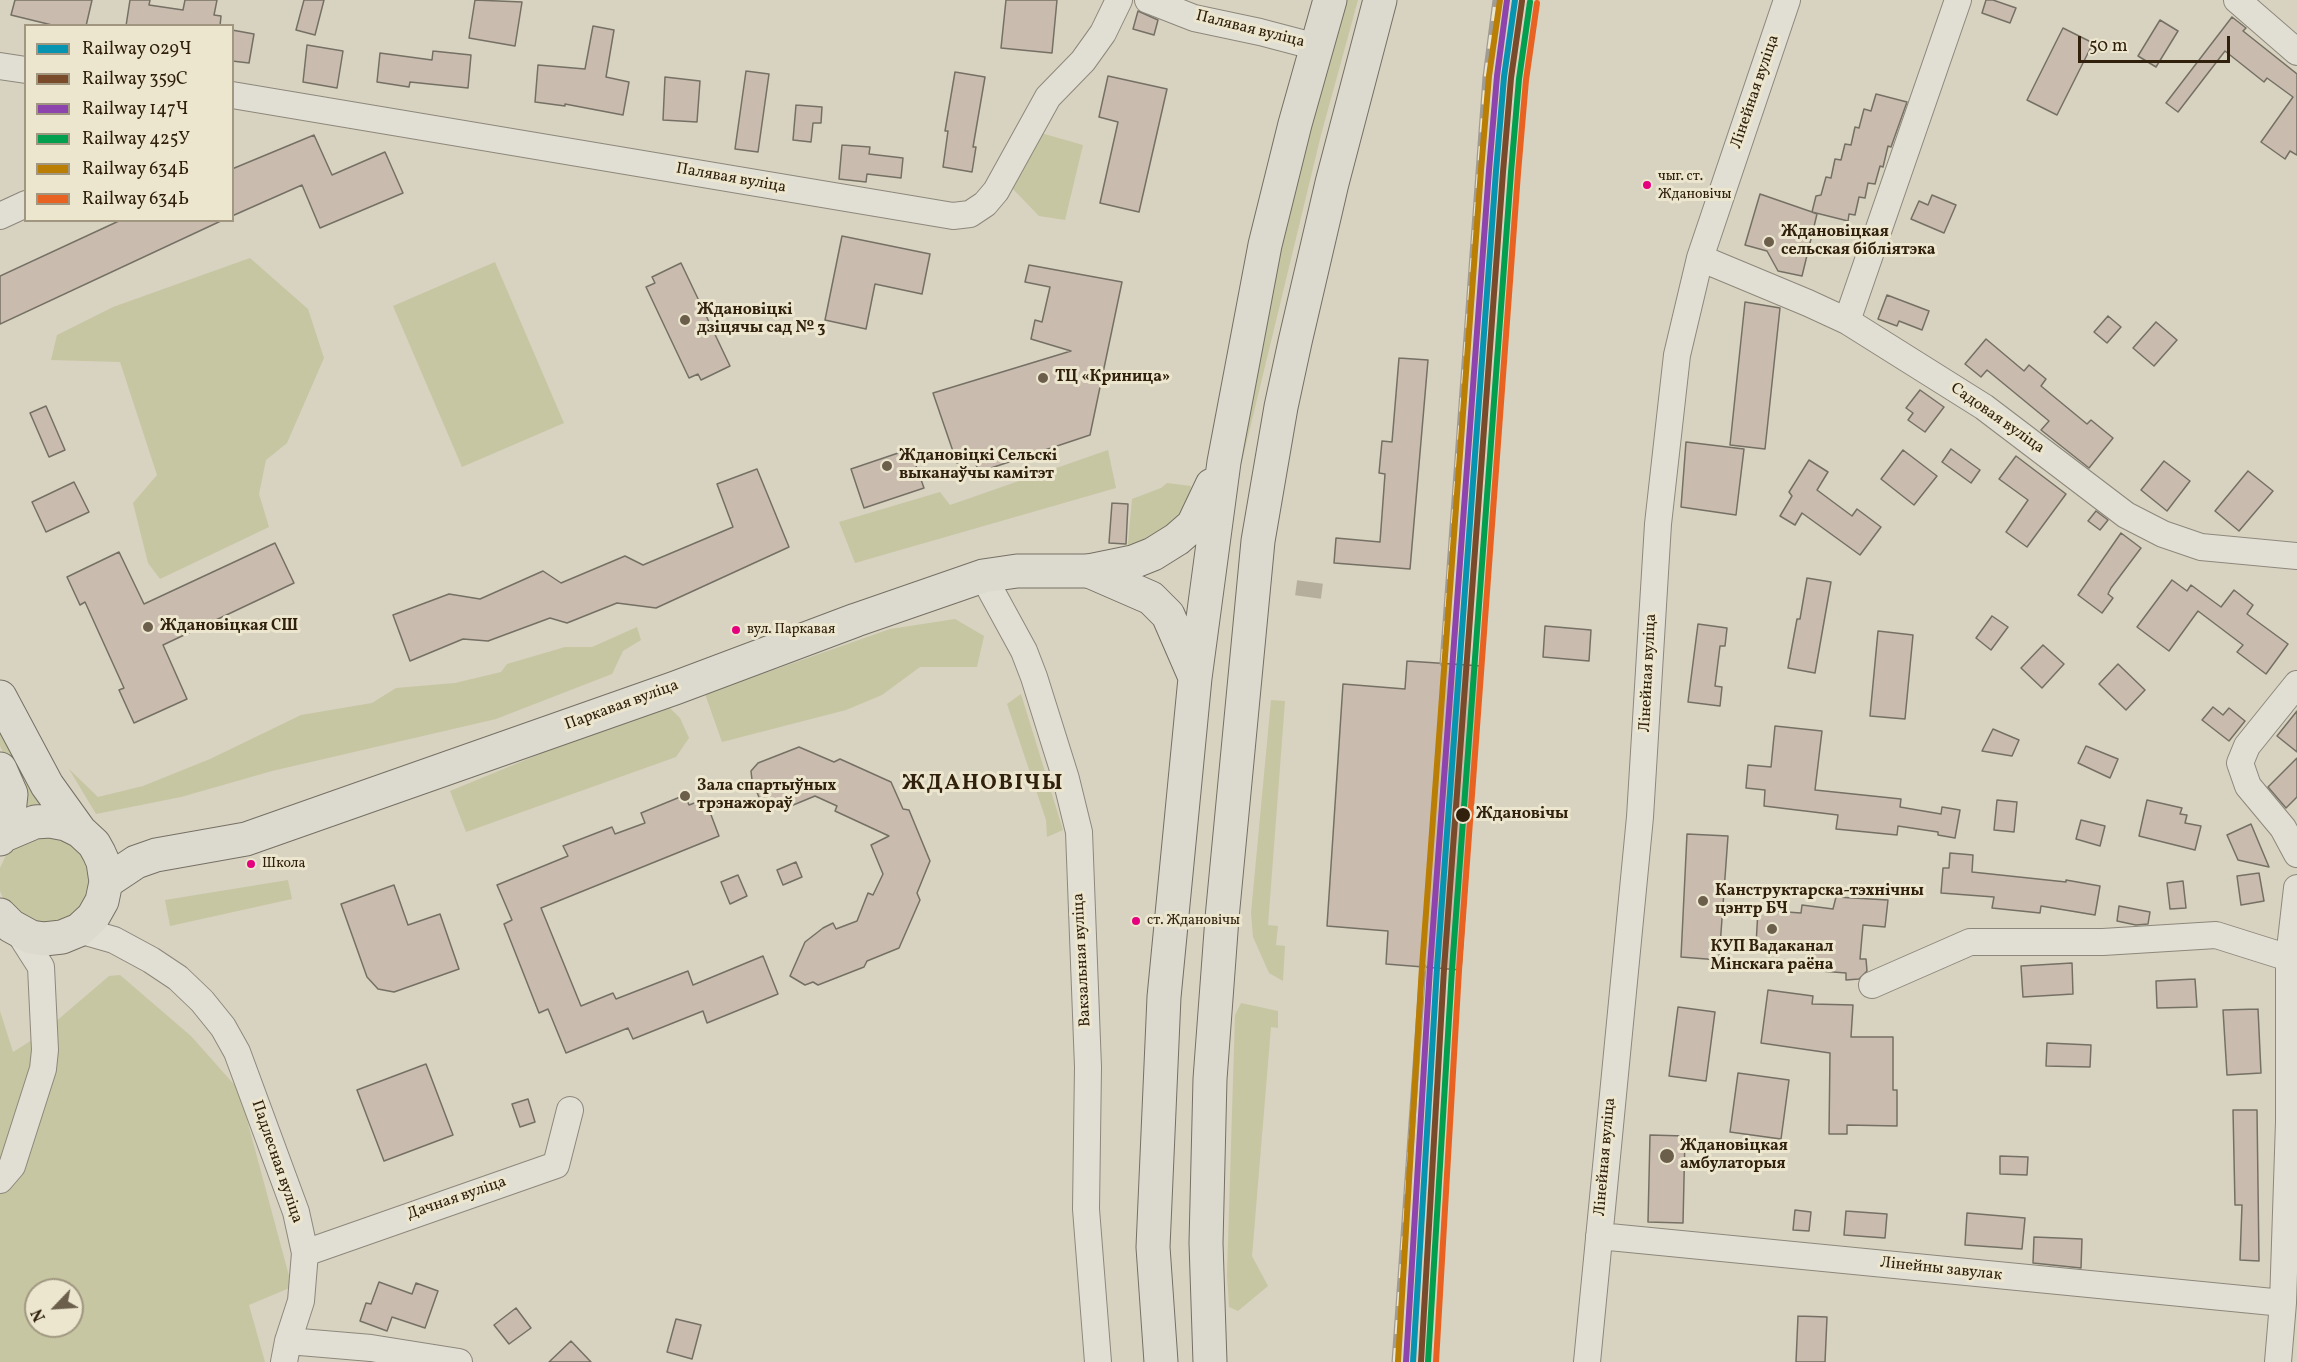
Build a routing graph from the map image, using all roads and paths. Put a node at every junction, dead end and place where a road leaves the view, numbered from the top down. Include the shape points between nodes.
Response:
1 (1119, 0) edge
2 (1148, 0) edge
3 (1330, 0) edge
4 (1380, 0) edge
5 (1787, 0) edge
6 (1958, 0) edge
7 (2237, 0) edge
8 (2292, 40) edge
9 (1317, 47) junction
10 (0, 66) edge
11 (24, 70) edge
12 (235, 97) edge
13 (24, 205) edge
14 (0, 216) edge
15 (1700, 258) junction
16 (1847, 321) junction
17 (1224, 462) junction
18 (2297, 556) edge
19 (1089, 571) junction
20 (983, 576) junction
21 (1195, 678) junction
22 (2297, 684) edge
23 (0, 697) edge
24 (0, 769) edge
25 (1, 837) edge
26 (87, 837) junction
27 (2297, 854) edge
28 (156, 855) junction
29 (2297, 888) edge
30 (9, 923) edge
31 (77, 927) junction
32 (2289, 958) junction
33 (1872, 985) dead end
34 (570, 1110) dead end
35 (0, 1180) edge
36 (1599, 1236) junction
37 (305, 1252) junction
38 (2283, 1303) junction
39 (286, 1352) edge
40 (459, 1362) edge
41 (1098, 1362) edge
42 (1161, 1362) edge
43 (1210, 1362) edge
44 (1587, 1362) edge
45 (2278, 1362) edge

1 - 12 street, Палявая вуліца via 1083,61 1047,97 996,191 970,214 953,216
2 - 9 street, Палявая вуліца via 1194,18
3 - 9 main road
4 - 43 main road via 1295,342 1258,542 1210,1079 1206,1243
5 - 15 street, Лінейная вуліца
6 - 16 street
7 - 8 street
9 - 17 main road via 1265,244
10 - 11 street
13 - 14 street
15 - 16 street, Садовая вуліца
15 - 36 street, Лінейная вуліца via 1677,355 1659,514 1640,817
16 - 18 street, Садовая вуліца via 1984,407 2126,515 2201,547
17 - 19 main road via 1193,525 1177,539 1133,562
17 - 21 main road
19 - 20 main road, Паркавая вуліца via 1017,571
19 - 21 main road via 1151,598 1168,615
20 - 28 main road, Паркавая вуліца via 246,839
20 - 41 street, Вакзальная вуліца via 1034,677 1079,832 1088,1067 1086,1209
21 - 42 main road via 1164,997 1153,1247
22 - 27 street via 2247,746 2240,763 2248,786 2283,828
23 - 26 main road via 47,785
24 - 25 main road via 11,794 8,822
25 - 26 main road, Паркавая вуліца via 34,822 50,821 66,824
26 - 28 main road, Паркавая вуліца
26 - 31 main road via 103,862
28 - 31 main road, Паркавая вуліца via 136,862
29 - 32 street
30 - 31 main road via 32,937
31 - 35 street via 45,1014 43,1069 12,1166
31 - 37 street, Падлесная вуліца via 102,923 114,940 178,978 222,1027 237,1052 296,1212
32 - 33 street via 2216,935 2103,942 1970,942
32 - 38 street
34 - 37 street, Дачная вуліца via 556,1165
36 - 38 street, Лінейны завулак
36 - 44 street, Лінейная вуліца
37 - 39 street, Падлесная вуліца via 301,1301
38 - 45 street
39 - 40 street, Падлесная вуліца via 371,1348

